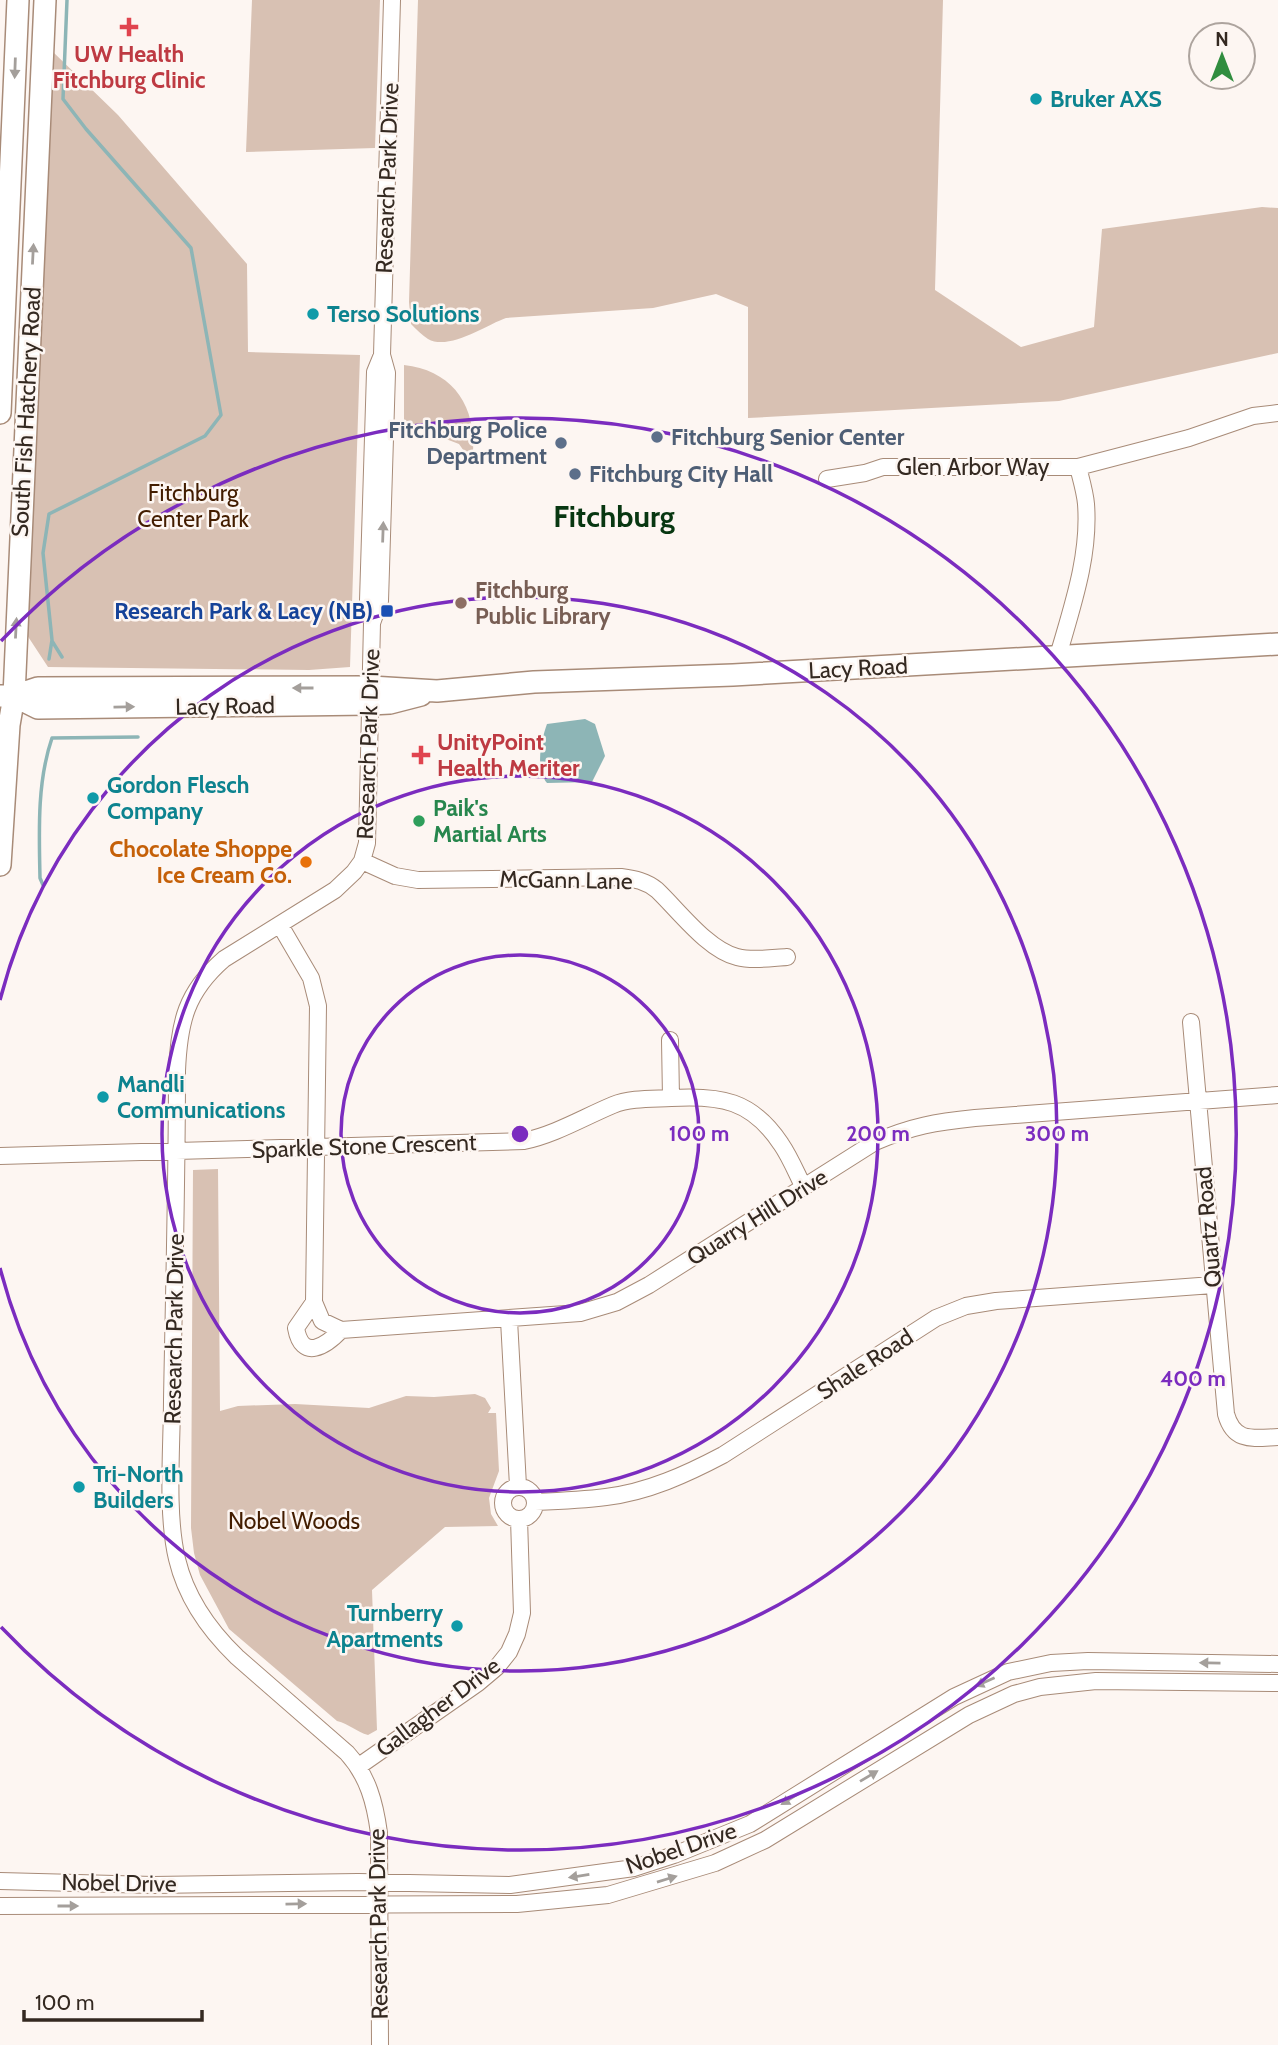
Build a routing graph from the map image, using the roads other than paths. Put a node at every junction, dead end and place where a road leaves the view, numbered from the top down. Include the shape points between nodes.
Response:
1 (18, 0) edge
2 (45, 0) edge
3 (392, 0) edge
4 (0, 413) edge
5 (1278, 413) edge
6 (1078, 467) junction
7 (827, 479) dead end
8 (1278, 644) edge
9 (1058, 656) junction
10 (7, 696) edge
11 (371, 696) junction
12 (362, 861) junction
13 (0, 865) edge
14 (280, 925) junction
15 (787, 957) dead end
16 (1191, 1022) dead end
17 (670, 1040) dead end
18 (1278, 1095) edge
19 (671, 1098) junction
20 (1198, 1101) junction
21 (317, 1148) junction
22 (177, 1152) junction
23 (0, 1156) edge
24 (803, 1186) junction
25 (1213, 1285) junction
26 (314, 1303) junction
27 (509, 1320) junction
28 (341, 1330) junction
29 (1278, 1437) edge
30 (518, 1486) junction
31 (535, 1502) junction
32 (519, 1519) junction
33 (1278, 1664) edge
34 (1278, 1683) edge
35 (359, 1766) junction
36 (0, 1881) edge
37 (379, 1882) junction
38 (379, 1904) junction
39 (0, 1906) edge
40 (380, 2045) edge

1 -> 4 main road, South Fish Hatchery Road
10 -> 2 main road, South Fish Hatchery Road
3 - 11 street, Research Park Drive via 382,355 387,373 382,553 380,601 372,623
5 - 6 street, Glen Arbor Way via 1252,416
6 - 7 street, Glen Arbor Way via 883,467
6 - 9 street, Glen Arbor Way via 1087,533
8 - 9 main road, Lacy Road
9 - 11 main road, Lacy Road via 534,682
10 - 11 main road, Lacy Road via 38,708
10 - 13 main road, South Fish Hatchery Road
11 - 12 street, Research Park Drive via 369,830
12 - 14 street, Research Park Drive via 335,890
12 - 15 street, McGann Lane via 395,876 418,880 634,878 648,882 710,943 729,955
14 - 21 street via 311,978 318,1006
14 - 22 street, Research Park Drive via 224,959 188,1002 178,1044
16 - 20 street, Quartz Road
17 - 19 street
18 - 20 street, Quarry Hill Drive
19 - 21 street, Sparkle Stone Crescent via 615,1104 547,1136 524,1141
19 - 24 street, Sparkle Stone Crescent via 717,1098 759,1116 782,1144
20 - 24 street, Quarry Hill Drive via 975,1118 906,1128
20 - 25 street, Quartz Road
21 - 22 street, Sparkle Stone Crescent
21 - 26 street
22 - 23 street, Sparkle Stone Crescent
22 - 35 street, Research Park Drive via 172,1489 177,1559 192,1599 220,1641
24 - 27 street, Quarry Hill Drive via 617,1302 580,1313
25 - 29 street, Quartz Road via 1226,1414 1233,1431 1250,1438
25 - 31 street, Shale Road via 966,1306 936,1318 698,1469 607,1497
26 - 28 street, Quarry Hill Drive via 322,1321
26 - 28 street via 296,1328 302,1345 321,1347
27 - 28 street, Quarry Hill Drive
27 - 30 street
30 - 31 street via 529,1490
30 - 32 street via 502,1501 509,1516
31 - 32 street via 532,1513
32 - 35 street, Gallagher Drive via 523,1613 509,1652 478,1683
33 -> 37 street, Nobel Drive via 1088,1661 1008,1672 954,1697 750,1824 674,1855 633,1868 510,1885
38 -> 34 street, Nobel Drive via 539,1904 608,1895 715,1863 765,1840 971,1714 997,1700 1040,1687 1096,1681
35 - 37 street, Research Park Drive via 376,1811
36 - 37 street, Nobel Drive via 153,1885
37 - 38 street, Research Park Drive
39 -> 38 street, Nobel Drive
38 - 40 street, Research Park Drive

